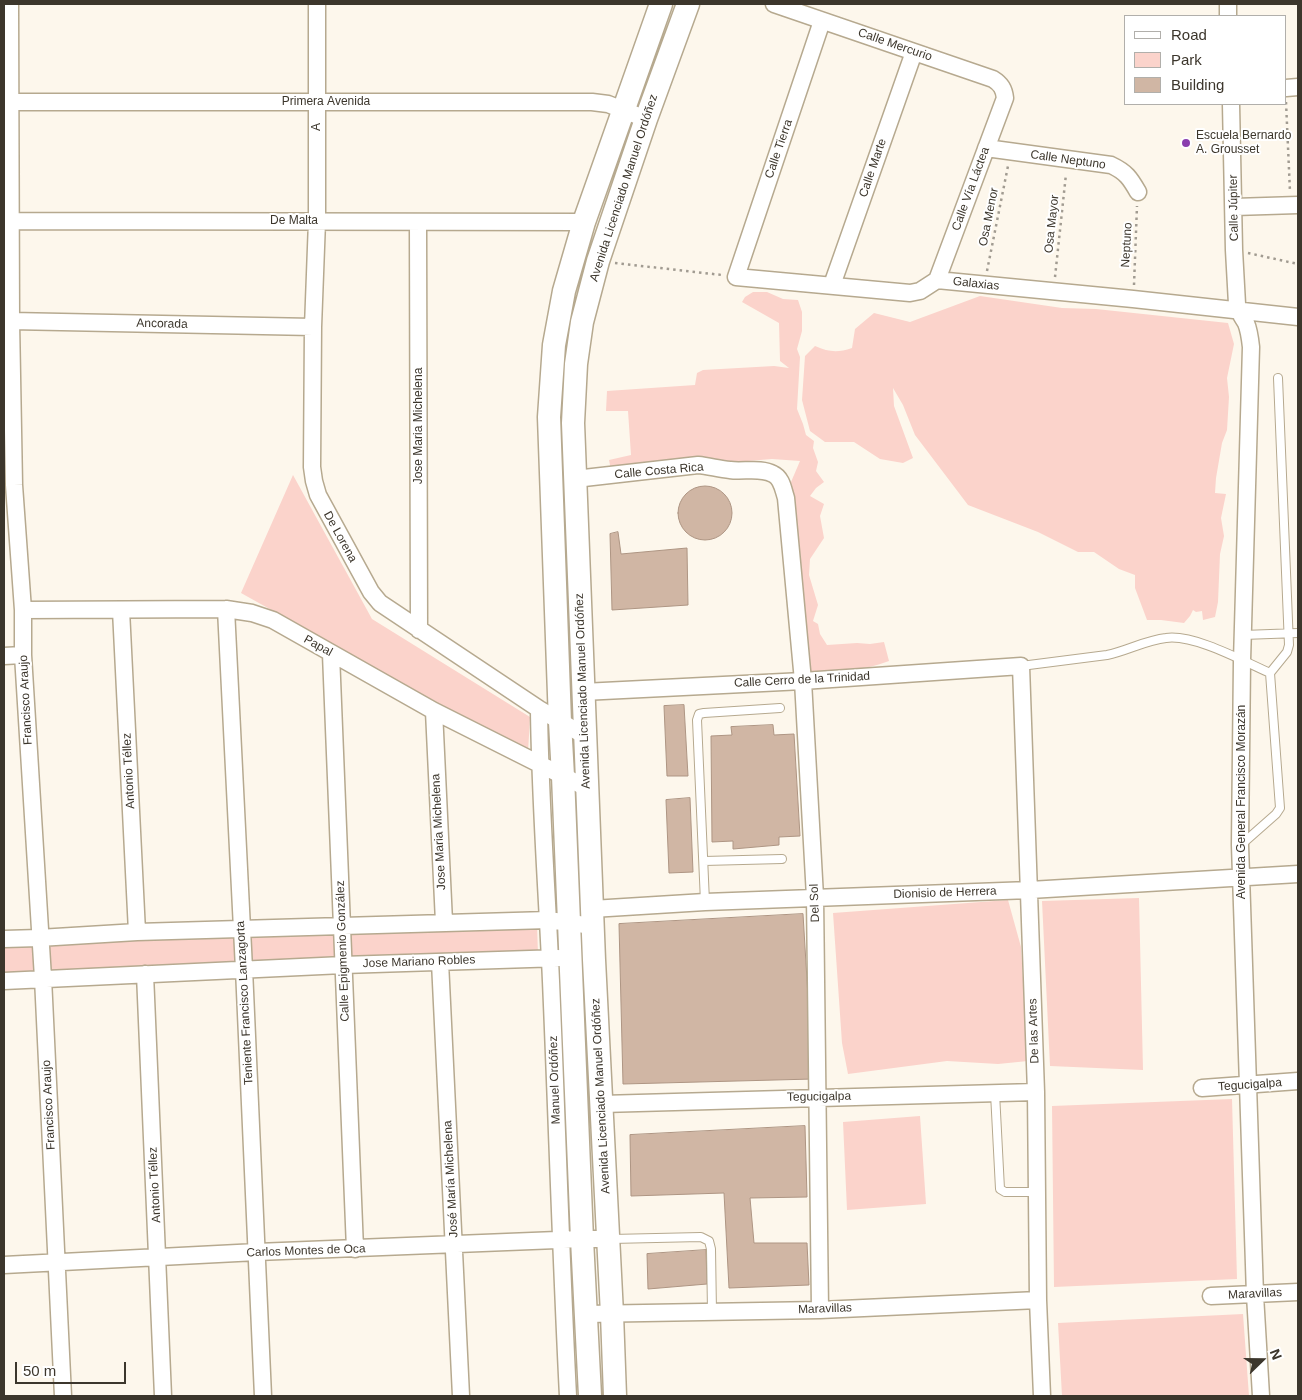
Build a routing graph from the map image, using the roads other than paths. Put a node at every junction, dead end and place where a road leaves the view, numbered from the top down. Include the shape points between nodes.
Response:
1 (10, 4) edge
2 (317, 4) edge
3 (661, 4) edge
4 (688, 4) edge
5 (774, 4) edge
6 (822, 21) junction
7 (914, 52) junction
8 (1005, 98) joint
9 (316, 101) junction
10 (7, 102) edge
11 (1231, 105) edge
12 (624, 110) junction
13 (646, 119) junction
14 (986, 148) junction
15 (1138, 192) road end
16 (1294, 205) edge
17 (1234, 207) junction
18 (7, 221) edge
19 (317, 221) junction
20 (418, 222) junction
21 (584, 222) junction
22 (736, 277) joint
23 (937, 280) junction
24 (832, 285) junction
25 (1238, 312) junction
26 (1298, 318) edge
27 (12, 321) junction
28 (313, 327) junction
29 (1278, 378) dead end
30 (575, 479) junction
31 (9, 485) edge
32 (786, 498) joint
33 (226, 609) junction
34 (23, 610) junction
35 (121, 610) junction
36 (419, 630) junction
37 (1289, 633) junction
38 (1298, 633) edge
39 (1243, 635) junction
40 (331, 654) junction
41 (23, 655) junction
42 (4, 656) edge
43 (1242, 661) junction
44 (1021, 666) junction
45 (1270, 672) junction
46 (802, 681) junction
47 (583, 692) junction
48 (780, 708) dead end
49 (539, 709) junction
50 (434, 711) junction
51 (560, 722) junction
52 (586, 736) junction
53 (540, 765) junction
54 (563, 776) junction
55 (587, 788) junction
56 (1240, 845) junction
57 (782, 859) dead end
58 (704, 862) junction
59 (1298, 874) edge
60 (1242, 878) junction
61 (1030, 890) junction
62 (815, 897) junction
63 (705, 902) junction
64 (593, 918) junction
65 (558, 921) junction
66 (444, 922) junction
67 (342, 926) junction
68 (242, 930) junction
69 (137, 932) junction
70 (39, 938) junction
71 (4, 939) edge
72 (560, 958) junction
73 (594, 960) junction
74 (440, 962) junction
75 (343, 965) junction
76 (244, 969) junction
77 (145, 974) junction
78 (43, 978) junction
79 (4, 980) edge
80 (1298, 1081) edge
81 (1248, 1085) junction
82 (1202, 1088) dead end
83 (1036, 1092) junction
84 (995, 1093) junction
85 (818, 1097) junction
86 (602, 1104) junction
87 (1037, 1192) junction
88 (609, 1239) junction
89 (571, 1240) junction
90 (455, 1245) junction
91 (355, 1249) junction
92 (257, 1252) junction
93 (158, 1257) junction
94 (57, 1263) junction
95 (4, 1266) edge
96 (1298, 1292) edge
97 (1255, 1294) junction
98 (1211, 1296) dead end
99 (1038, 1300) junction
100 (820, 1310) junction
101 (712, 1312) junction
102 (586, 1314) junction
103 (612, 1314) junction
104 (63, 1396) edge
105 (163, 1396) edge
106 (263, 1396) edge
107 (461, 1396) edge
108 (568, 1396) edge
109 (590, 1396) edge
110 (615, 1396) edge
111 (1042, 1396) edge
112 (1261, 1396) edge

1 - 10 street, Francisco Araujo
2 - 9 street, A
3 - 12 main road, Avenida Licenciado Manuel Ordóñez
4 - 13 main road, Avenida Licenciado Manuel Ordóñez
5 - 6 street, Calle Mercurio
6 - 7 street, Calle Mercurio
6 - 22 street, Calle Tierra
7 - 8 street, Calle Mercurio via 993,79 1002,87
7 - 24 street, Calle Marte
8 - 14 street, Calle Vía Láctea
9 - 10 street, Primera Avenida
9 - 12 street, Primera Avenida via 592,102
9 - 19 street, A
10 - 18 street, Francisco Araujo
11 - 17 street, Calle Júpiter
12 - 13 street, Primera Avenida
12 - 21 main road, Avenida Licenciado Manuel Ordóñez
13 - 30 main road, Avenida Licenciado Manuel Ordóñez via 598,261 582,322 573,423
14 - 15 street, Calle Neptuno via 1110,165 1128,176
14 - 23 street, Calle Vía Láctea
16 - 17 street
17 - 25 street, Calle Júpiter
18 - 19 street, De Malta
18 - 27 street, Francisco Araujo
19 - 20 street, De Malta
19 - 28 street, De Lorena
20 - 21 street, De Malta
20 - 36 street, Jose Maria Michelena
21 - 51 main road, Avenida Licenciado Manuel Ordóñez via 557,327 550,417
22 - 24 street, Galaxias
23 - 24 street, Galaxias via 920,291 910,293
23 - 25 street, Galaxias
25 - 26 street, Galaxias
25 - 39 street, Avenida General Francisco Morazán via 1250,334 1251,347
27 - 28 street, Ancorada
27 - 31 street, Francisco Araujo
28 - 36 street, De Lorena via 312,467 318,495 371,592 380,604
29 - 37 lane
30 - 32 street, Calle Costa Rica via 698,465 724,470 766,471 779,479
30 - 47 main road, Avenida Licenciado Manuel Ordóñez
31 - 34 street, Francisco Araujo
32 - 46 street, Del Sol
33 - 35 street, Papal
33 - 40 street, Papal via 273,620
33 - 68 street, Teniente Francisco Lanzagorta
34 - 35 street, Papal
34 - 41 street, Francisco Araujo
35 - 69 street, Antonio Téllez
36 - 49 street, De Lorena
37 - 38 lane
37 - 39 lane
37 - 45 lane via 1287,652
39 - 43 street, Avenida General Francisco Morazán
40 - 50 street, Papal
40 - 67 street, Calle Epigmenio González
41 - 42 street
41 - 70 street, Francisco Araujo
43 - 44 lane via 1196,641 1172,637 1107,656
43 - 45 lane
43 - 56 street, Avenida General Francisco Morazán
44 - 46 street, Calle Cerro de la Trinidad
44 - 61 street, De las Artes
45 - 56 lane via 1280,808
46 - 47 street, Calle Cerro de la Trinidad
46 - 62 street, Del Sol
47 - 52 main road, Avenida Licenciado Manuel Ordóñez
48 - 58 lane via 704,712 696,720
49 - 51 street, De Lorena
49 - 53 street
50 - 53 street, Papal
50 - 66 street, Jose Maria Michelena
51 - 52 street, De Lorena
51 - 54 main road, Avenida Licenciado Manuel Ordóñez
52 - 55 main road, Avenida Licenciado Manuel Ordóñez
53 - 54 street, Papal
53 - 65 street
54 - 55 street, Papal
54 - 65 main road, Avenida Licenciado Manuel Ordóñez
55 - 64 main road, Avenida Licenciado Manuel Ordóñez
56 - 60 street, Avenida General Francisco Morazán
57 - 58 lane
58 - 63 lane
59 - 60 street, Dionisio de Herrera
60 - 61 street, Dionisio de Herrera
60 - 81 street, Avenida General Francisco Morazán
61 - 62 street, Dionisio de Herrera
61 - 83 street, De las Artes
62 - 63 street, Dionisio de Herrera
62 - 85 street, Del Sol
63 - 64 street, Dionisio de Herrera
64 - 65 street
64 - 73 main road, Avenida Licenciado Manuel Ordóñez
65 - 66 street
65 - 72 main road, Avenida Licenciado Manuel Ordóñez
66 - 67 street
67 - 68 street
67 - 75 street, Calle Epigmenio González
68 - 69 street
68 - 76 street, Teniente Francisco Lanzagorta
69 - 70 street
70 - 71 street
70 - 78 street, Francisco Araujo
72 - 73 street, Jose Mariano Robles
72 - 74 street, Jose Mariano Robles
72 - 89 main road, Avenida Licenciado Manuel Ordóñez
73 - 86 main road, Avenida Licenciado Manuel Ordóñez
74 - 75 street, Jose Mariano Robles
74 - 90 street, José María Michelena
75 - 76 street, Jose Mariano Robles
75 - 91 street, Calle Epigmenio González
76 - 77 street, Jose Mariano Robles
76 - 92 street, Teniente Francisco Lanzagorta
77 - 78 street, Jose Mariano Robles
77 - 93 street, Antonio Téllez
78 - 79 street, Jose Mariano Robles
78 - 94 street, Francisco Araujo
80 - 81 street, Tegucigalpa
81 - 82 street, Tegucigalpa
81 - 97 street, Avenida General Francisco Morazán
83 - 84 street, Tegucigalpa
83 - 87 street, De las Artes
84 - 85 street, Tegucigalpa
84 - 87 lane via 1000,1189 1005,1192
85 - 86 street, Tegucigalpa
85 - 100 street, Del Sol
86 - 88 main road, Avenida Licenciado Manuel Ordóñez
87 - 99 street, De las Artes
88 - 89 street, Carlos Montes de Oca
88 - 101 lane via 701,1237 711,1249
88 - 103 main road, Avenida Licenciado Manuel Ordóñez
89 - 90 street, Carlos Montes de Oca
89 - 102 main road, Avenida Licenciado Manuel Ordóñez
89 - 108 street
90 - 91 street, Carlos Montes de Oca
90 - 107 street, José María Michelena
91 - 92 street, Carlos Montes de Oca
92 - 93 street, Carlos Montes de Oca
92 - 106 street, Teniente Francisco Lanzagorta
93 - 94 street, Carlos Montes de Oca
93 - 105 street, Antonio Téllez
94 - 95 street, Carlos Montes de Oca
94 - 104 street, Francisco Araujo
96 - 97 street, Maravillas
97 - 98 street, Maravillas
97 - 112 street, Avenida General Francisco Morazán
99 - 100 street, Maravillas
99 - 111 street, De las Artes
100 - 101 street, Maravillas
101 - 103 street, Maravillas
102 - 103 street, Maravillas
102 - 109 main road, Avenida Licenciado Manuel Ordóñez
103 - 110 main road, Avenida Licenciado Manuel Ordóñez

